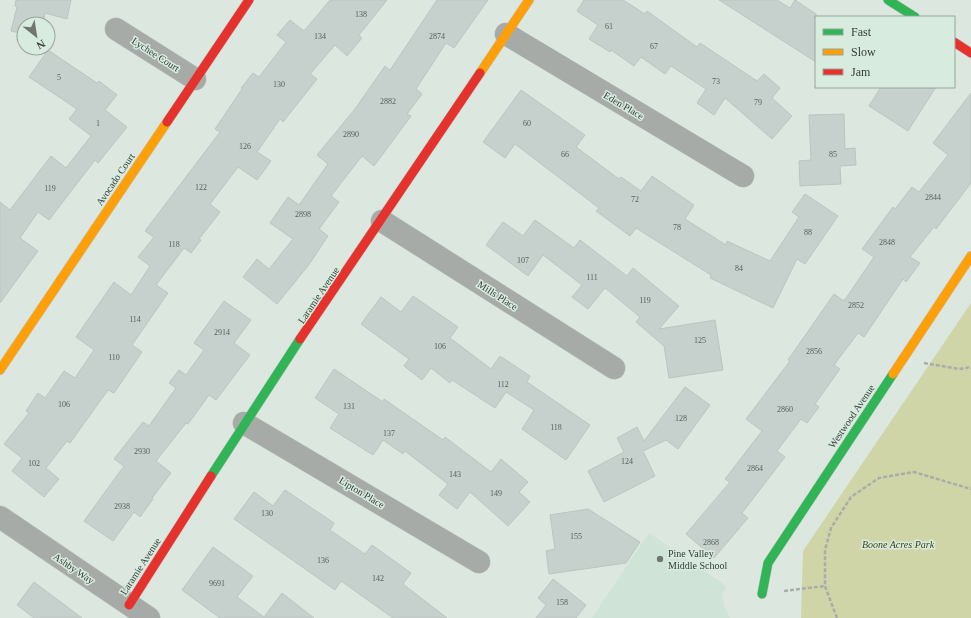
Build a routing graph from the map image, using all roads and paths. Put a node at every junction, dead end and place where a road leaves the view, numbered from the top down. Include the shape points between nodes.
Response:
1 (249, 0) edge
2 (529, 0) edge
3 (888, 0) edge
4 (913, 16) edge
5 (116, 29) dead end
6 (506, 34) junction
7 (955, 43) edge
8 (971, 53) edge
9 (195, 79) junction
10 (743, 176) dead end
11 (382, 221) junction
12 (971, 256) edge
13 (902, 360) junction
14 (971, 367) edge
15 (614, 368) dead end
16 (0, 370) edge
17 (244, 423) junction
18 (971, 489) edge
19 (0, 517) edge
20 (479, 562) dead end
21 (825, 586) junction
22 (762, 594) joint
23 (129, 605) junction
24 (149, 618) edge
25 (837, 618) edge

1 - 9 street, Avocado Court
2 - 6 street, Laramie Avenue
3 - 4 street
5 - 9 street, Lychee Court
6 - 10 street, Eden Place
6 - 11 street, Laramie Avenue
7 - 8 street
9 - 16 street, Avocado Court
11 - 15 street, Mills Place
11 - 17 street, Laramie Avenue
12 - 13 street, Westwood Avenue
13 - 14 path via 959,369
13 - 22 street, Westwood Avenue via 768,563
17 - 20 street, Lipton Place
17 - 23 street, Laramie Avenue
18 - 21 path via 914,472 879,478 851,497 831,528 825,550
19 - 23 street, Ashby Way
21 - 22 path
21 - 25 path
23 - 24 street, Ashby Way

